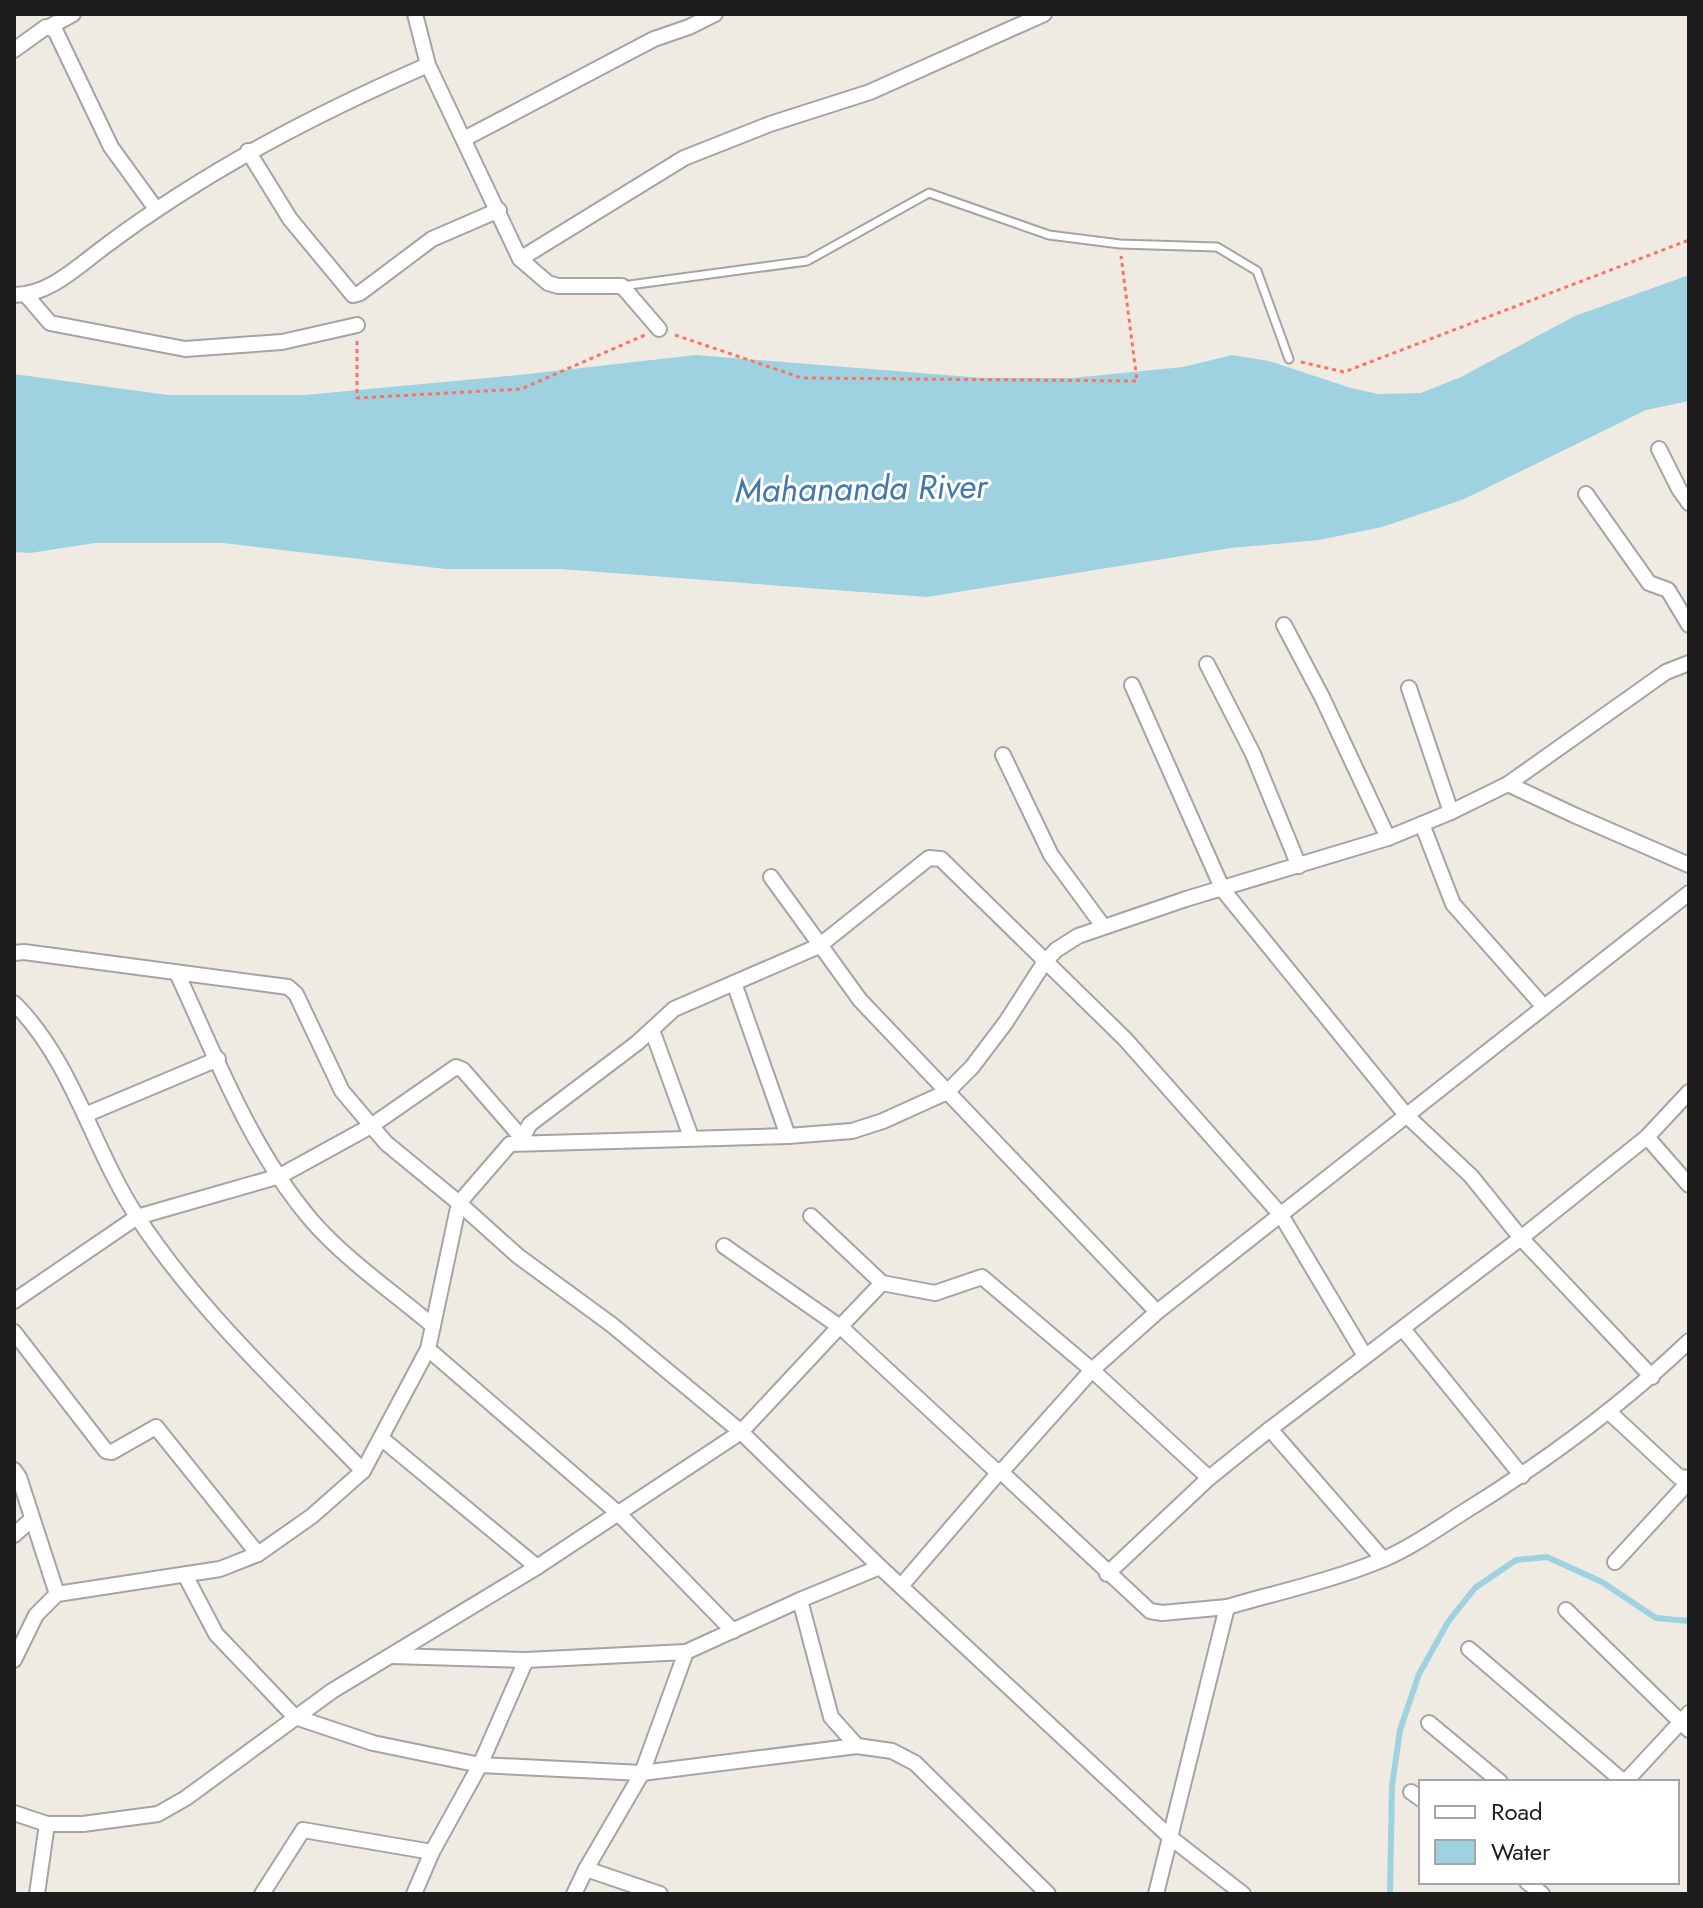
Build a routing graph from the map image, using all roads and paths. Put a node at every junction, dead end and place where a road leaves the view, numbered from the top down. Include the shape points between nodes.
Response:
1 (73, 14) edge
2 (415, 14) edge
3 (715, 14) edge
4 (1044, 14) edge
5 (51, 26) junction
6 (14, 50) edge
7 (428, 65) junction
8 (464, 139) junction
9 (248, 151) junction
10 (156, 209) junction
11 (499, 210) junction
12 (1689, 240) edge
13 (1120, 244) junction
14 (520, 259) junction
15 (622, 286) junction
16 (20, 295) edge
17 (357, 325) joint
18 (659, 329) junction
19 (1289, 359) joint
20 (1659, 449) dead end
21 (1586, 494) dead end
22 (1689, 503) edge
23 (1284, 625) dead end
24 (1689, 625) edge
25 (1689, 663) edge
26 (1207, 664) dead end
27 (1132, 685) dead end
28 (1409, 688) dead end
29 (1003, 755) dead end
30 (1508, 784) junction
31 (1451, 812) junction
32 (1422, 824) junction
33 (1388, 838) junction
34 (1689, 865) edge
35 (1299, 866) junction
36 (771, 877) dead end
37 (1223, 890) junction
38 (1688, 898) edge
39 (1103, 926) junction
40 (819, 946) junction
41 (14, 953) edge
42 (1044, 963) junction
43 (177, 973) junction
44 (734, 983) junction
45 (14, 1003) edge
46 (1544, 1007) junction
47 (652, 1030) junction
48 (218, 1059) junction
49 (947, 1092) junction
50 (1689, 1092) edge
51 (85, 1115) junction
52 (1406, 1115) junction
53 (371, 1126) junction
54 (788, 1136) junction
55 (691, 1137) junction
56 (1647, 1137) junction
57 (521, 1140) junction
58 (280, 1176) junction
59 (1689, 1185) edge
60 (459, 1203) junction
61 (1281, 1215) junction
62 (811, 1216) dead end
63 (137, 1217) junction
64 (1521, 1238) junction
65 (724, 1246) dead end
66 (882, 1283) junction
67 (14, 1301) edge
68 (1157, 1312) junction
69 (433, 1326) junction
70 (840, 1327) junction
71 (1403, 1329) junction
72 (14, 1332) edge
73 (1689, 1341) edge
74 (428, 1349) junction
75 (1365, 1356) junction
76 (1092, 1370) junction
77 (1652, 1377) junction
78 (1608, 1411) junction
79 (1270, 1429) junction
80 (741, 1432) junction
81 (381, 1438) junction
82 (14, 1470) edge
83 (363, 1471) junction
84 (1000, 1471) junction
85 (1522, 1476) junction
86 (1209, 1478) junction
87 (1688, 1478) edge
88 (619, 1514) junction
89 (32, 1519) junction
90 (14, 1535) edge
91 (258, 1554) junction
92 (1383, 1559) junction
93 (1615, 1562) dead end
94 (537, 1567) junction
95 (880, 1567) junction
96 (1107, 1574) junction
97 (185, 1575) junction
98 (901, 1586) junction
99 (57, 1594) junction
100 (800, 1600) junction
101 (1227, 1607) junction
102 (1566, 1610) dead end
103 (733, 1631) junction
104 (1469, 1649) dead end
105 (686, 1652) junction
106 (391, 1656) junction
107 (14, 1660) edge
108 (526, 1660) junction
109 (295, 1717) junction
110 (1686, 1721) edge
111 (1429, 1723) dead end
112 (857, 1746) junction
113 (480, 1765) junction
114 (642, 1773) junction
115 (1498, 1780) edge
116 (1622, 1780) edge
117 (1626, 1780) edge
118 (14, 1813) edge
119 (47, 1824) junction
120 (1171, 1838) junction
121 (432, 1852) junction
122 (586, 1869) junction
123 (37, 1894) edge
124 (262, 1894) edge
125 (414, 1894) edge
126 (574, 1894) edge
127 (660, 1894) edge
128 (1048, 1894) edge
129 (1156, 1894) edge
130 (1243, 1894) edge

1 - 5 street
2 - 7 street
3 - 8 street via 654,39
4 - 14 street via 870,92 684,158
5 - 6 street
5 - 10 street via 111,147
7 - 8 street
7 - 9 street
8 - 11 street
9 - 10 street
9 - 11 street via 290,219 353,295 432,239
10 - 16 street via 54,283
11 - 14 street
12 - 19 path via 1344,372
13 - 15 lane via 1049,235 929,193 807,261
13 - 18 path via 1137,381 802,378
13 - 19 lane via 1217,247 1257,271
14 - 15 street via 558,286
15 - 18 street
16 - 17 street via 50,323 185,349 282,342
17 - 18 path via 357,398 521,389
20 - 22 street
21 - 24 street via 1649,583 1668,590
23 - 33 street
25 - 30 street via 1666,672
26 - 35 street via 1253,754
27 - 37 street
28 - 31 street
29 - 39 street via 1051,855
30 - 31 street
30 - 34 street
31 - 32 street
32 - 33 street
32 - 46 street via 1453,904
33 - 35 street
35 - 37 street
36 - 40 street
37 - 39 street
37 - 52 street
38 - 46 street
39 - 42 street via 1067,943
40 - 42 street via 934,857
40 - 44 street
40 - 49 street via 860,1000
41 - 43 street
42 - 49 street via 1006,1022
42 - 61 street via 1125,1039
43 - 48 street
43 - 53 street via 288,987 342,1091
44 - 47 street via 674,1009
44 - 54 street
45 - 51 street via 48,1044
46 - 52 street
47 - 55 street
47 - 57 street via 530,1124
48 - 51 street
48 - 58 street
49 - 54 street via 852,1131
49 - 68 street
50 - 56 street
51 - 63 street
52 - 61 street
52 - 64 street via 1471,1176
53 - 57 street via 458,1067
53 - 58 street
53 - 60 street
54 - 55 street
55 - 57 street
56 - 59 street
56 - 64 street
57 - 60 street via 505,1148
58 - 63 street
58 - 69 street via 327,1236
60 - 69 street
60 - 80 street
61 - 68 street
61 - 75 street
62 - 66 street
63 - 67 street
63 - 83 street via 179,1274
64 - 71 street
64 - 77 street
65 - 70 street
66 - 70 street
66 - 76 street via 935,1293 982,1277
68 - 76 street
69 - 74 street
70 - 80 street
70 - 84 street
71 - 75 street
71 - 85 street
72 - 91 street via 106,1451 156,1427
73 - 77 street
74 - 81 street
74 - 88 street
75 - 79 street
76 - 84 street
76 - 86 street
77 - 78 street
78 - 85 street
78 - 87 street via 1679,1477
79 - 86 street
79 - 92 street
80 - 88 street
80 - 95 street
81 - 83 street
81 - 94 street
82 - 89 street
83 - 91 street
84 - 96 street
84 - 98 street
85 - 92 street
86 - 96 street
87 - 93 street
88 - 94 street
88 - 103 street
89 - 90 street
89 - 99 street
91 - 97 street
92 - 101 street
94 - 106 street
95 - 98 street
95 - 100 street
96 - 101 street via 1155,1613
97 - 99 street
97 - 109 street via 216,1634
98 - 120 street
99 - 107 street via 36,1615
100 - 103 street
100 - 112 street via 831,1717
101 - 120 street
102 - 110 street
103 - 105 street
104 - 116 street
105 - 108 street
105 - 114 street
106 - 108 street
106 - 109 street
108 - 113 street
109 - 113 street via 373,1743
109 - 119 street via 158,1814
110 - 117 street
111 - 115 street
112 - 114 street
112 - 128 street via 892,1751 915,1763
113 - 114 street
113 - 121 street
114 - 122 street
118 - 119 street
119 - 123 street
120 - 129 street
120 - 130 street
121 - 124 street via 303,1830
121 - 125 street
122 - 126 street
122 - 127 street

